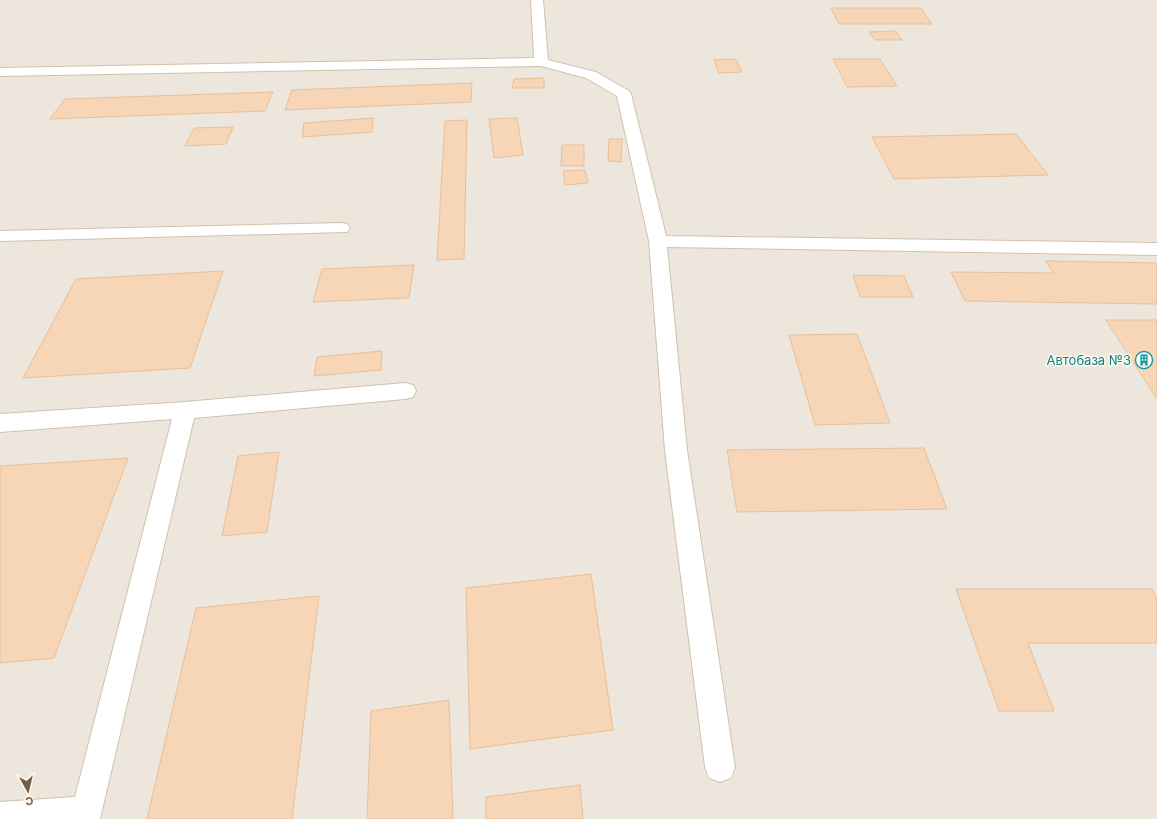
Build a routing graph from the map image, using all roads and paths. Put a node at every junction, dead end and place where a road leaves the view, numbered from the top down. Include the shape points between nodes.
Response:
1 (537, 0) edge
2 (541, 62) junction
3 (0, 72) edge
4 (341, 228) dead end
5 (0, 236) edge
6 (658, 241) junction
7 (1157, 249) edge
8 (405, 391) dead end
9 (185, 410) junction
10 (0, 423) edge
11 (720, 767) dead end
12 (0, 818) edge

1 - 2 lane
2 - 3 lane
2 - 6 lane via 591,75 624,94
4 - 5 lane
6 - 7 lane
6 - 11 lane via 676,450
8 - 9 lane
9 - 10 lane
9 - 12 lane via 87,812

